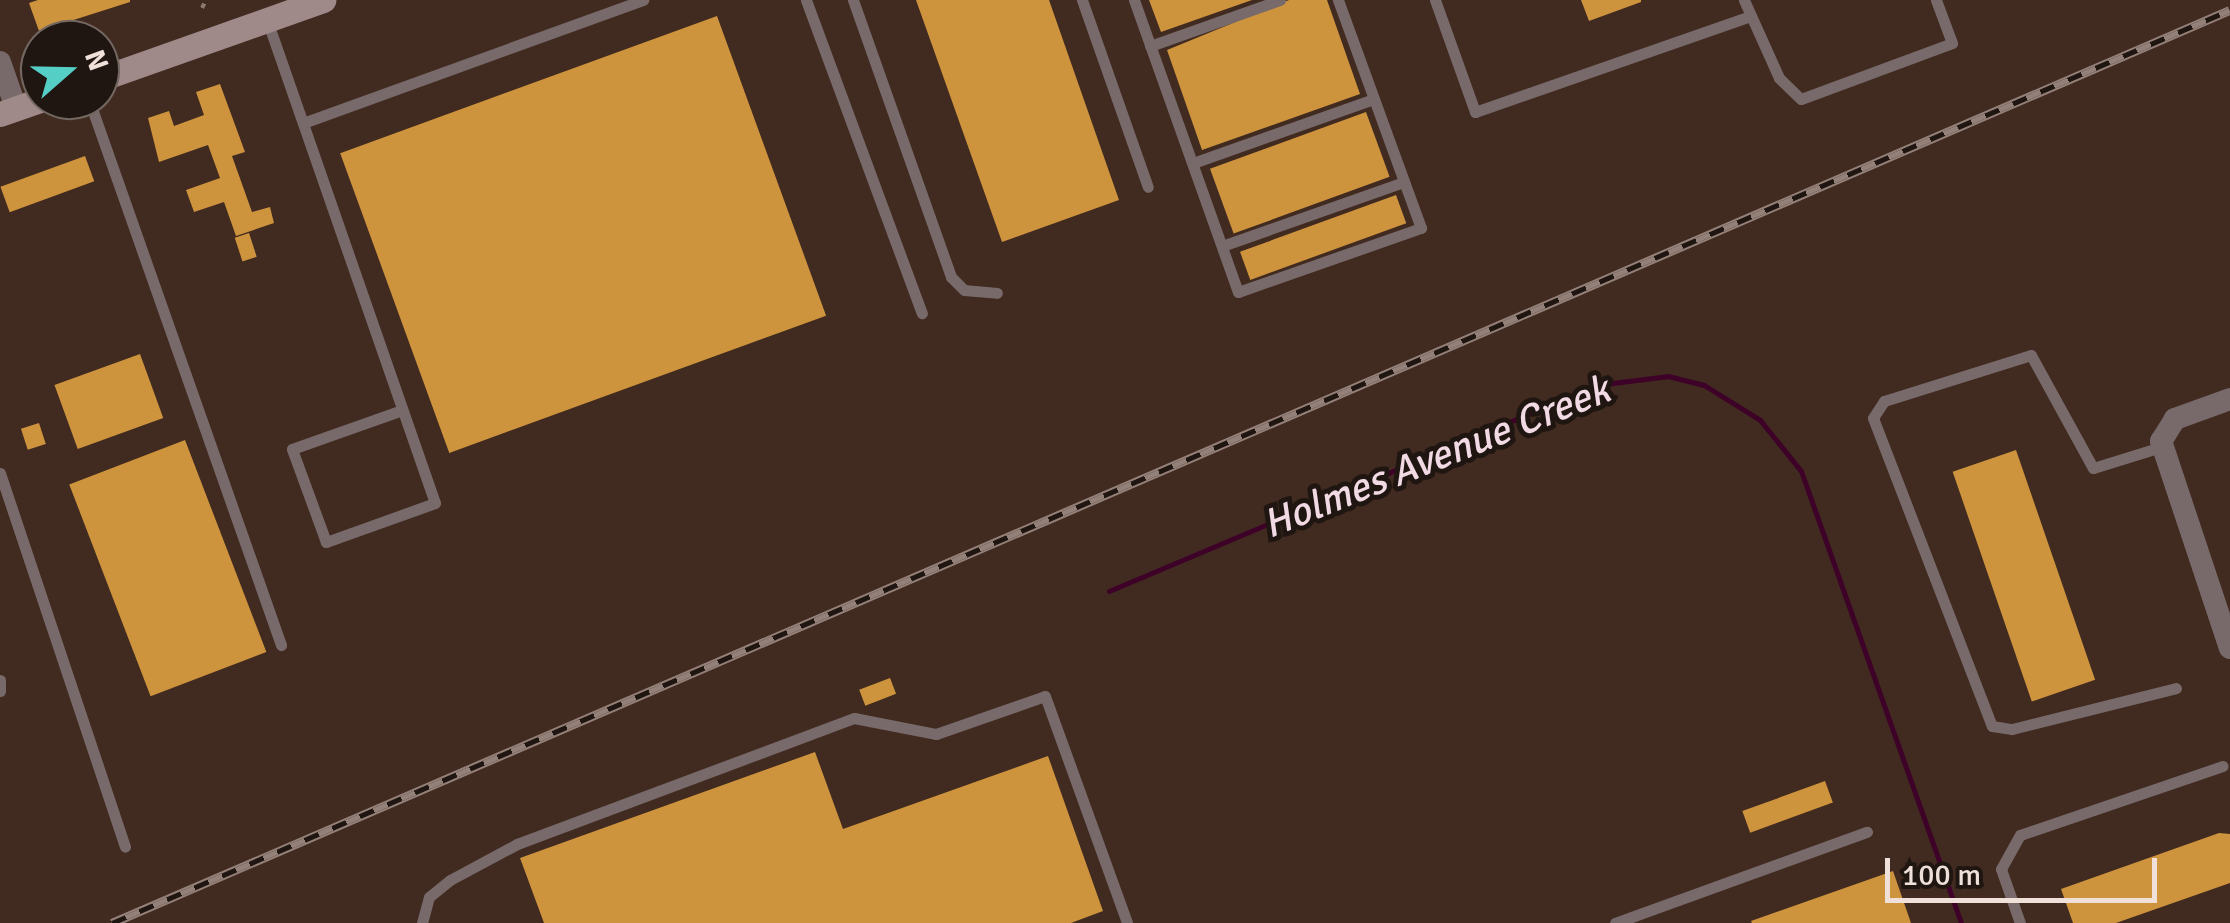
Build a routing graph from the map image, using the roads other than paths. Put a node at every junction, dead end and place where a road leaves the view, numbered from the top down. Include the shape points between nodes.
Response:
1 (323, 0) edge
2 (643, 0) edge
3 (806, 0) edge
4 (853, 0) edge
5 (1082, 0) edge
6 (1134, 0) edge
7 (1280, 0) edge
8 (1338, 0) edge
9 (1435, 0) edge
10 (1744, 0) edge
11 (1936, 0) edge
12 (1750, 16) junction
13 (267, 20) junction
14 (1150, 46) junction
15 (0, 62) edge
16 (120, 71) edge
17 (1374, 99) junction
18 (19, 107) edge
19 (96, 120) edge
20 (303, 122) junction
21 (1192, 164) junction
22 (1404, 182) junction
23 (1148, 187) dead end
24 (1222, 246) junction
25 (996, 293) dead end
26 (922, 314) dead end
27 (2230, 400) edge
28 (402, 410) junction
29 (2163, 437) junction
30 (0, 473) edge
31 (281, 646) dead end
32 (2230, 648) edge
33 (0, 680) edge
34 (2176, 688) dead end
35 (0, 691) edge
36 (2223, 766) dead end
37 (1867, 832) dead end
38 (125, 847) dead end
39 (422, 923) edge
40 (1127, 923) edge
41 (1615, 923) edge
42 (2020, 923) edge

1 - 13 street
2 - 20 lane
3 - 26 lane
4 - 25 lane via 951,277 964,290
5 - 23 lane
6 - 14 lane
7 - 14 lane
8 - 17 lane
9 - 12 lane via 1475,112
10 - 12 lane
11 - 12 lane via 1952,43 1801,99 1780,78
13 - 16 street
13 - 20 lane
14 - 21 lane
15 - 18 street
17 - 21 lane
17 - 22 lane
19 - 31 lane
20 - 28 lane
21 - 24 lane
22 - 24 lane
22 - 24 lane via 1421,228 1366,248 1238,292
27 - 29 street
28 - 28 lane via 435,503 326,542 292,449
29 - 32 street
29 - 34 lane via 2092,468 2031,354 1884,401 1873,418 1992,726 2012,729
30 - 38 lane
33 - 35 lane
36 - 42 lane via 2020,835 2001,869
37 - 41 lane
39 - 40 lane via 429,897 517,844 854,718 936,734 1045,696

